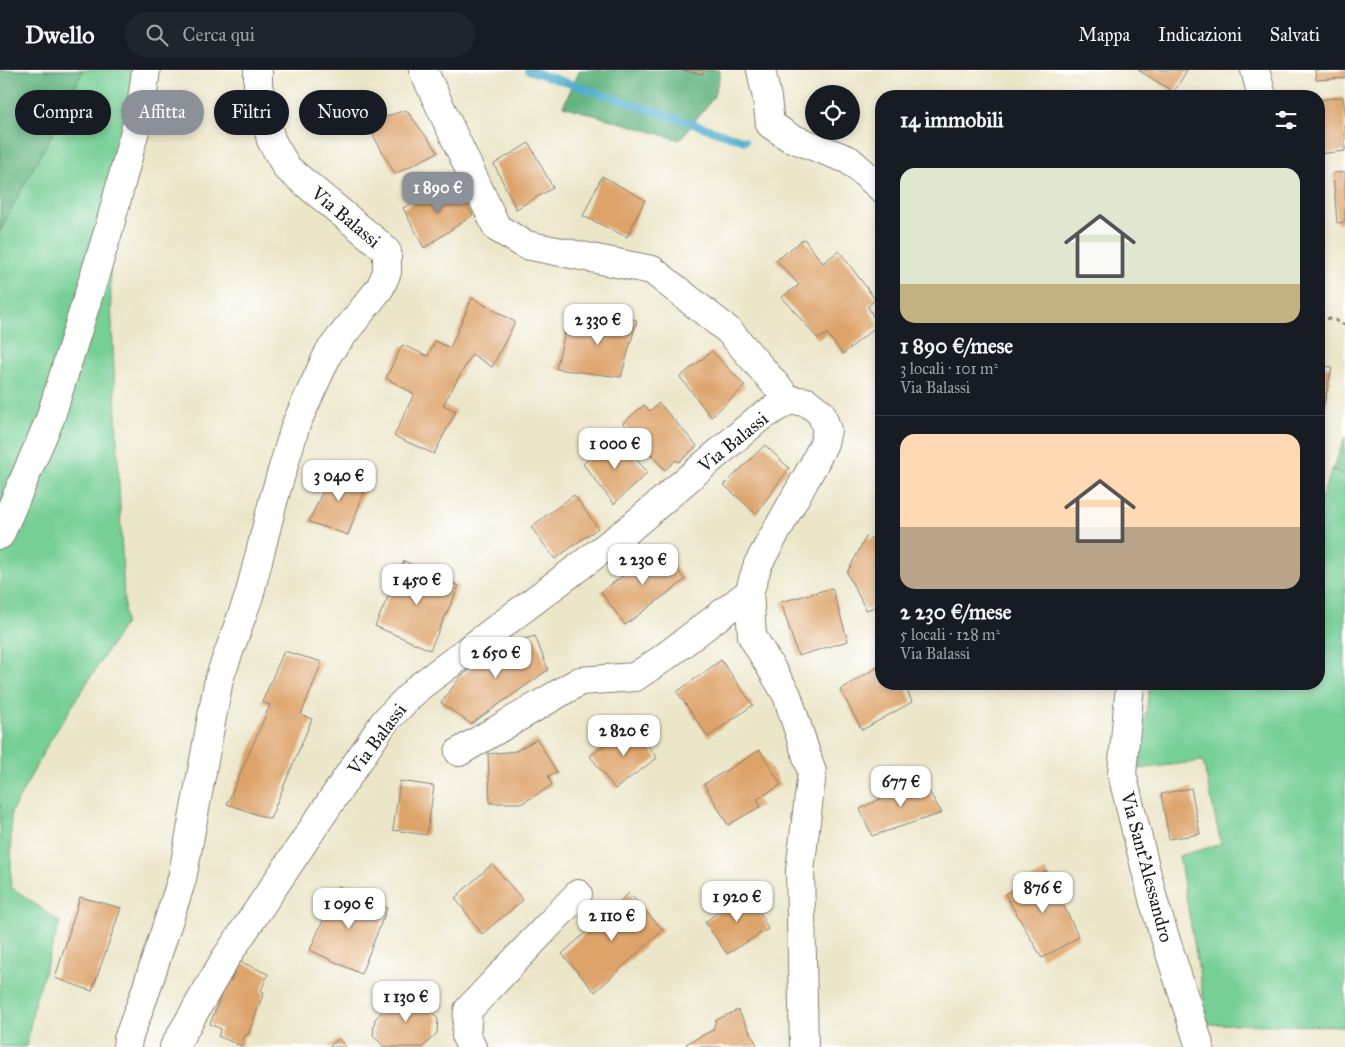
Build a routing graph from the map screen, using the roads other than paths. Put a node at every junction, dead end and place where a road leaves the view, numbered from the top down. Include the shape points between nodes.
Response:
1 (146, 70) edge
2 (258, 70) edge
3 (423, 70) edge
4 (761, 70) edge
5 (1256, 70) edge
6 (1261, 90) edge
7 (875, 183) edge
8 (789, 400) junction
9 (0, 535) edge
10 (749, 593) junction
11 (1129, 690) edge
12 (459, 752) dead end
13 (578, 894) dead end
14 (127, 1047) edge
15 (174, 1047) edge
16 (472, 1047) edge
17 (804, 1047) edge
18 (1200, 1047) edge

1 - 9 street via 140,108 106,242 50,419
2 - 14 street, Via Balassi via 258,85 271,140 286,168 387,252 387,272 380,288 329,352 296,424 249,596 218,679 182,879
3 - 8 street via 497,228 526,244 652,270 729,331
4 - 7 street via 770,124 789,137 849,160
5 - 6 street
8 - 10 street via 807,402 821,413 827,430 814,464 758,564
8 - 15 street, Via Balassi via 758,420 628,530 419,686 386,722 225,959
10 - 12 street via 635,677 580,681
10 - 17 street via 752,636 787,695 812,772 800,870
11 - 18 street, Via Sant'Alessandro via 1122,774 1154,902
13 - 16 street via 468,1010 466,1037

